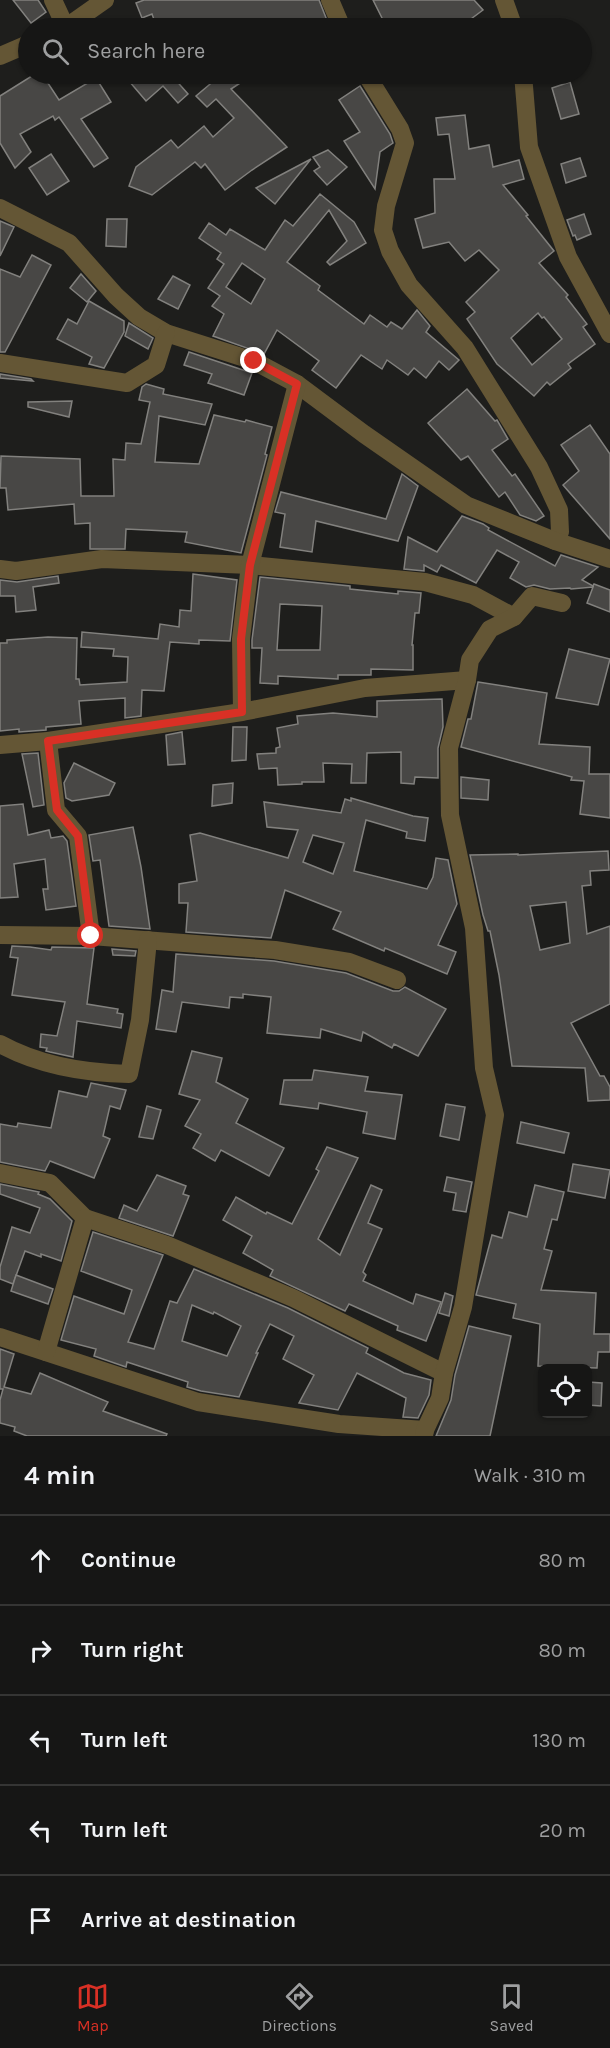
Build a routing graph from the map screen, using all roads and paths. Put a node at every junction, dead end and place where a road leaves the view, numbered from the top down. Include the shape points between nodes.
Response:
1 (53, 0) edge
2 (105, 0) edge
3 (330, 0) edge
4 (504, 0) edge
5 (61, 18) edge
6 (79, 18) edge
7 (338, 18) edge
8 (510, 18) edge
9 (18, 48) edge
10 (0, 56) edge
11 (372, 84) edge
12 (523, 84) edge
13 (0, 208) edge
14 (166, 333) junction
15 (610, 334) edge
16 (0, 363) edge
17 (297, 384) junction
18 (555, 541) junction
19 (610, 559) edge
20 (250, 565) junction
21 (0, 569) edge
22 (562, 603) dead end
23 (514, 617) junction
24 (467, 680) junction
25 (242, 712) junction
26 (48, 741) junction
27 (0, 746) edge
28 (0, 935) edge
29 (91, 936) junction
30 (148, 940) junction
31 (397, 980) dead end
32 (0, 1044) edge
33 (0, 1173) edge
34 (85, 1218) junction
35 (0, 1337) edge
36 (46, 1352) junction
37 (444, 1373) junction
38 (424, 1433) edge

1 - 5 street
2 - 6 street
3 - 7 street
4 - 8 street
9 - 10 street
11 - 18 street via 405,143 386,206 383,230 390,252 409,285 465,348 539,466 559,510 560,532
12 - 15 street via 529,147 568,256
13 - 14 street via 69,243 131,310
14 - 16 street via 156,364 127,383
14 - 17 street via 254,361
17 - 18 street via 466,505
17 - 20 street
18 - 19 street
20 - 21 street via 102,559 16,571
20 - 23 street via 425,582 472,595
20 - 25 street via 241,639
22 - 23 street via 532,596
23 - 24 street via 490,629 470,660
24 - 25 street via 365,688
24 - 37 street via 449,748 450,815 474,928 484,1068 495,1115 463,1307
25 - 26 street
26 - 27 street
26 - 29 street via 57,810 78,836
28 - 29 street
29 - 30 street
30 - 31 street via 275,950 349,962
30 - 32 street via 140,1020 129,1074 63,1068
33 - 34 street via 50,1183
34 - 36 street
34 - 37 street via 168,1245 293,1298
35 - 36 street
36 - 38 street via 198,1402
37 - 38 street via 440,1398

